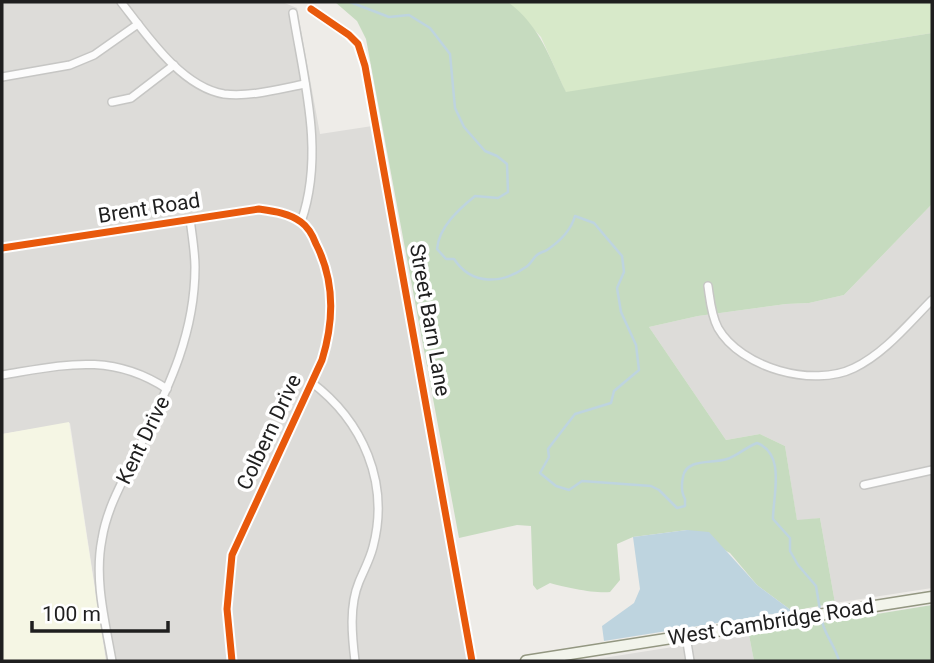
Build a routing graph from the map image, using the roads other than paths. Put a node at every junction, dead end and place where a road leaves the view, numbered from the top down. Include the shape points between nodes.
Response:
1 (121, 2) edge
2 (311, 9) dead end
3 (293, 13) dead end
4 (138, 24) junction
5 (174, 65) junction
6 (2, 77) edge
7 (305, 84) junction
8 (112, 102) dead end
9 (190, 219) junction
10 (301, 222) junction
11 (2, 248) edge
12 (708, 286) dead end
13 (932, 300) edge
14 (2, 375) edge
15 (312, 382) junction
16 (167, 389) junction
17 (932, 470) edge
18 (864, 485) dead end
19 (932, 597) edge
20 (686, 636) junction
21 (112, 661) edge
22 (232, 661) edge
23 (355, 661) edge
24 (472, 661) edge
25 (526, 661) edge
26 (690, 661) edge

1 - 4 street
2 - 24 street, Street Barn Lane via 358,44 365,66
3 - 7 street
4 - 5 street
4 - 6 street via 71,65
5 - 7 street via 191,80 226,94
5 - 8 street via 131,98
7 - 10 street via 313,168
9 - 10 street, Brent Road via 259,209
9 - 11 street, Brent Road
9 - 16 street, Kent Drive via 193,302 186,340
10 - 15 street, Colbern Drive via 320,250 332,301 328,341
12 - 13 street via 716,321 729,341 760,362 805,375 854,368 884,349
14 - 16 street via 92,363 127,369
15 - 22 street, Colbern Drive via 232,555 228,609
15 - 23 street via 338,405 359,435 377,490 377,527 352,623
16 - 21 street, Kent Drive via 111,504 101,541 99,583
17 - 18 street
19 - 20 street, West Cambridge Road
20 - 25 street, West Cambridge Road
20 - 26 street

